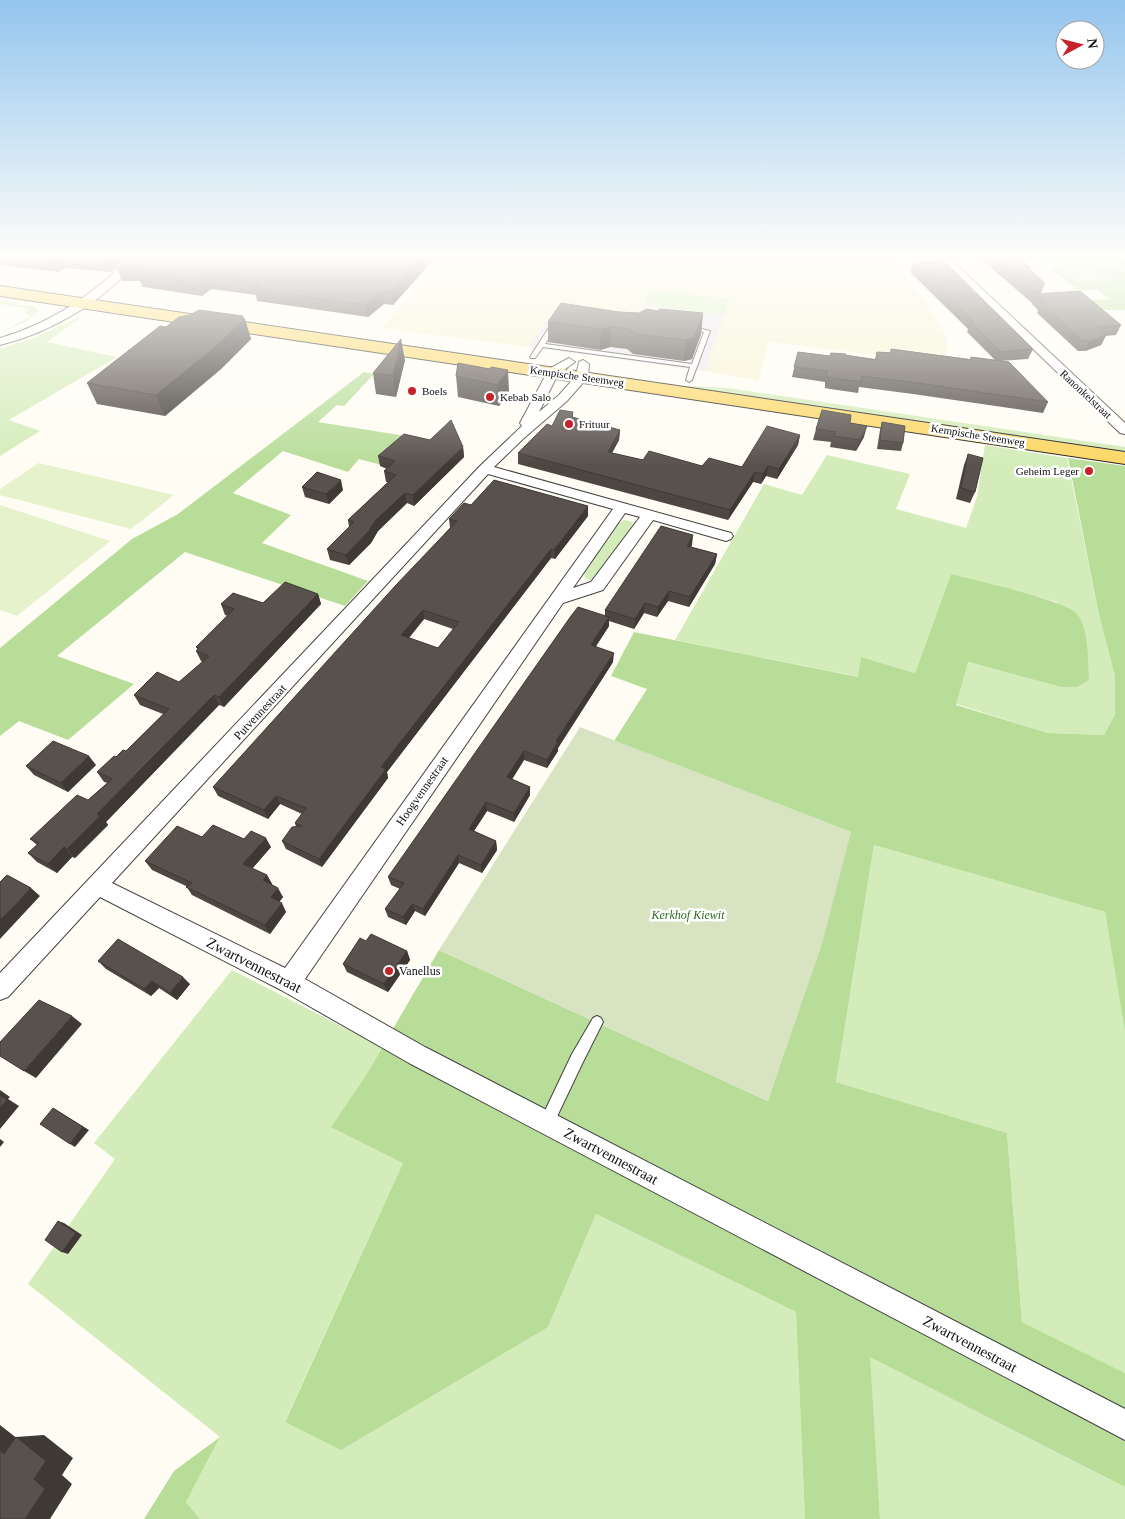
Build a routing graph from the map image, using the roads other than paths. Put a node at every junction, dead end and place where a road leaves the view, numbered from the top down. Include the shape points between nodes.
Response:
1 (30, 325) edge
2 (43, 325) edge
3 (257, 325) edge
4 (316, 325) edge
5 (554, 325) edge
6 (1015, 325) edge
7 (684, 328) edge
8 (0, 338) edge
9 (0, 342) edge
10 (537, 351) junction
11 (578, 368) junction
12 (553, 372) junction
13 (691, 373) junction
14 (1125, 430) edge
15 (518, 435) junction
16 (1125, 442) edge
17 (1125, 458) edge
18 (486, 469) junction
19 (622, 507) junction
20 (649, 515) junction
21 (726, 536) dead end
22 (555, 600) junction
23 (98, 886) junction
24 (289, 982) junction
25 (0, 990) edge
26 (597, 1022) dead end
27 (547, 1122) junction
28 (1125, 1424) edge

1 - 8 street
2 - 9 street
3 - 12 main road, Kempische Steenweg
4 - 10 main road, Kempische Steenweg
5 - 10 lane
6 - 14 street, Ranonkelstraat
7 - 13 lane via 707,331
10 - 11 main road, Kempische Steenweg
10 - 13 lane
11 - 12 main road, Kempische Steenweg
11 - 13 main road, Kempische Steenweg
11 - 15 street, Putvennestraat via 558,403
11 - 17 main road, Kempische Steenweg
12 - 15 street, Putvennestraat
13 - 16 main road, Kempische Steenweg
15 - 18 street, Putvennestraat
18 - 19 street
18 - 23 street, Putvennestraat
19 - 20 street
19 - 22 street, Hoogvennestraat
20 - 21 street
20 - 22 street via 597,586
22 - 24 street, Hoogvennestraat
23 - 24 street, Zwartvennestraat
23 - 25 street, Putvennestraat
24 - 27 street, Zwartvennestraat via 417,1055
26 - 27 lane
27 - 28 street, Zwartvennestraat

